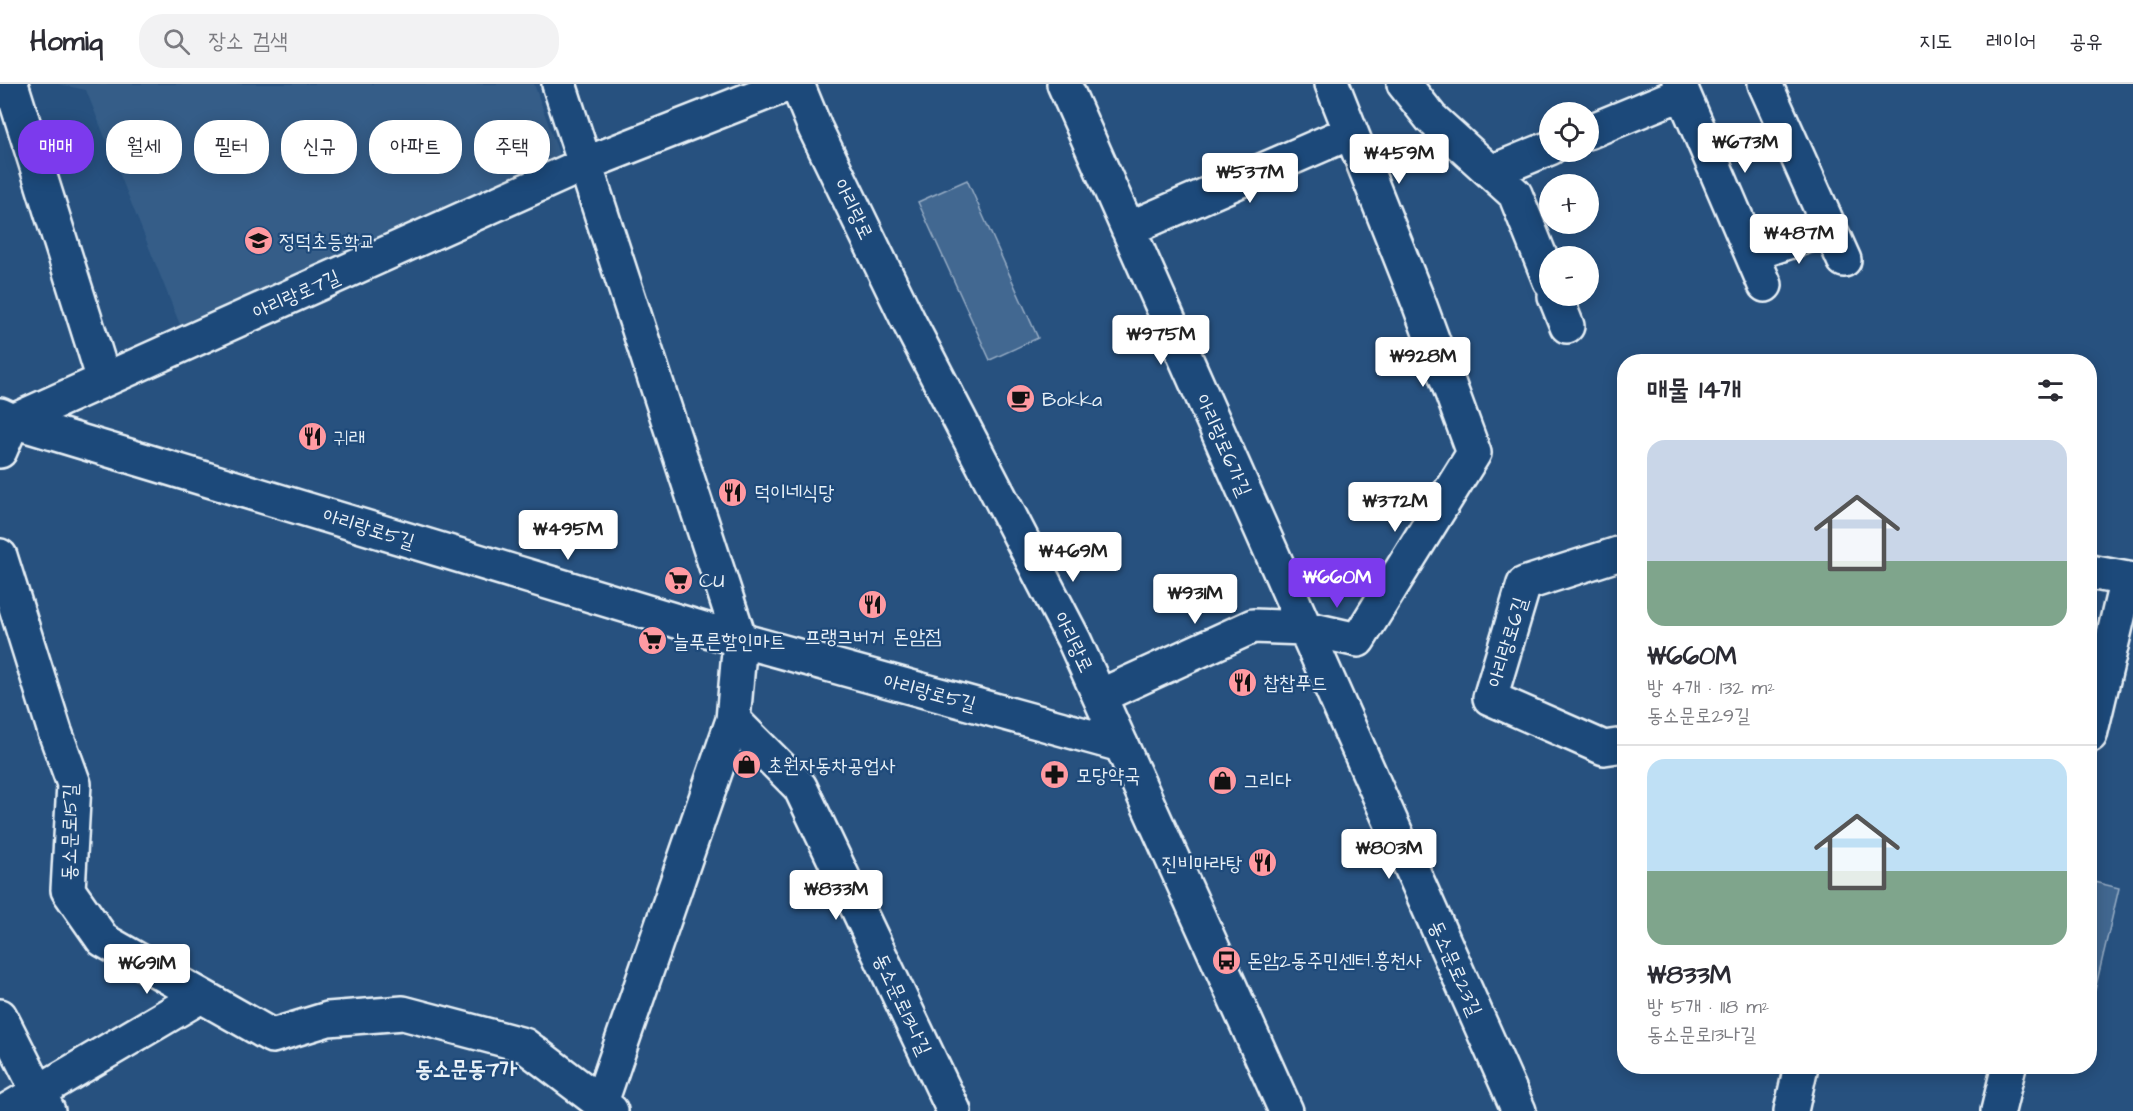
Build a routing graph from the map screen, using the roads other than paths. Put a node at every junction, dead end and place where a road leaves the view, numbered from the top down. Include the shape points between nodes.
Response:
1 (11, 84) edge
2 (559, 84) edge
3 (789, 84) edge
4 (798, 84) edge
5 (1064, 84) edge
6 (1332, 84) edge
7 (1404, 84) edge
8 (1765, 84) edge
9 (1681, 89) edge
10 (1599, 127) edge
11 (1351, 132) junction
12 (1539, 152) edge
13 (585, 164) junction
14 (1491, 172) junction
15 (1830, 228) junction
16 (1128, 229) junction
17 (1539, 254) edge
18 (1752, 254) junction
19 (1844, 260) dead end
20 (1765, 285) dead end
21 (1559, 306) edge
22 (1567, 326) dead end
23 (104, 380) junction
24 (6, 418) edge
25 (0, 451) edge
26 (1617, 554) edge
27 (0, 556) edge
28 (2097, 573) edge
29 (2130, 580) edge
30 (1305, 628) junction
31 (740, 640) junction
32 (1100, 696) junction
33 (2097, 708) edge
34 (733, 720) junction
35 (1121, 745) junction
36 (1617, 746) edge
37 (201, 996) junction
38 (0, 1016) edge
39 (1800, 1074) edge
40 (2007, 1074) edge
41 (44, 1101) edge
42 (606, 1107) edge
43 (6, 1111) edge
44 (954, 1111) edge
45 (1286, 1111) edge
46 (1519, 1111) edge
47 (1791, 1111) edge
48 (1998, 1111) edge

1 - 23 street
2 - 13 street
3 - 13 street, 아리랑로7길
4 - 32 street, 아리랑로 via 815,128 908,320
5 - 16 street, 아리랑로6가길
6 - 11 street
7 - 14 street via 1431,118
8 - 15 street
9 - 10 street
9 - 18 street
11 - 16 street
11 - 30 street via 1474,453 1358,640
12 - 14 street
13 - 23 street, 아리랑로7길
13 - 31 street
14 - 17 street via 1515,194
15 - 18 street
15 - 19 street
16 - 30 street, 아리랑로6가길
18 - 20 street
21 - 22 street
23 - 24 street, 아리랑로7길
24 - 25 street
24 - 31 street, 아리랑로5길
26 - 36 street, 아리랑로6길 via 1524,584 1490,698 1604,748
27 - 37 street, 동소문로15길 via 74,783 68,890 103,940
28 - 29 street
29 - 33 street
30 - 32 street via 1253,626
30 - 46 street, 동소문로23길
31 - 34 street
31 - 35 street, 아리랑로5길
32 - 35 street, 아리랑로
34 - 42 street
34 - 44 street, 동소문로13나길 via 800,787
35 - 45 street, 아리랑로
37 - 41 street
37 - 42 street, 동소문로15길 via 272,1036 328,1019 403,1013 524,1045
38 - 41 street
39 - 47 street
40 - 48 street
41 - 43 street

